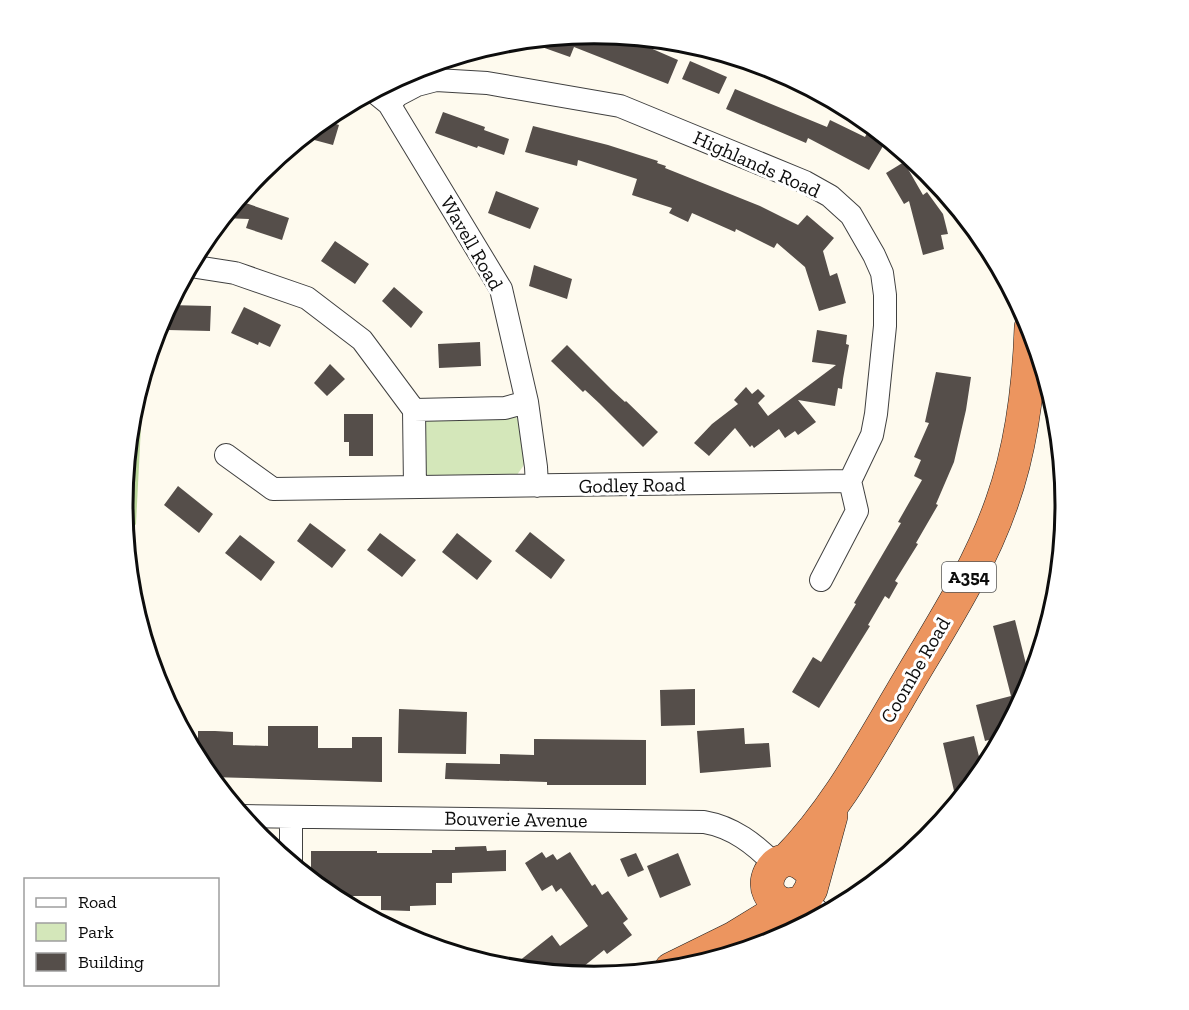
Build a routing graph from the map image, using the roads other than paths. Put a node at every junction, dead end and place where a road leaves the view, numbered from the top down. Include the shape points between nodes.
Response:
1 (381, 97) edge
2 (199, 267) edge
3 (1030, 351) edge
4 (527, 402) junction
5 (414, 410) junction
6 (226, 456) dead end
7 (850, 481) junction
8 (537, 486) junction
9 (415, 487) junction
10 (821, 580) dead end
11 (255, 816) edge
12 (291, 817) junction
13 (291, 853) edge
14 (794, 887) edge
15 (702, 954) edge

1 - 4 street, Wavell Road via 501,289
1 - 7 street, Highlands Road via 398,95 436,80 487,83 620,106 830,196 851,215 865,237 882,273 885,295 873,435
2 - 5 street via 235,273 307,298 362,340
3 - 14 highway, Coombe Road / A354 via 1020,434 1002,502 982,550 837,800
4 - 5 street via 505,408
4 - 8 street, Wavell Road
5 - 9 street
6 - 9 street, Godley Road via 273,489
7 - 8 street, Godley Road
7 - 10 street via 857,511
8 - 9 street, Godley Road
11 - 12 street, Bouverie Avenue
12 - 13 street
12 - 14 street, Bouverie Avenue via 704,822 738,834
14 - 15 highway, Coombe Road / A354

